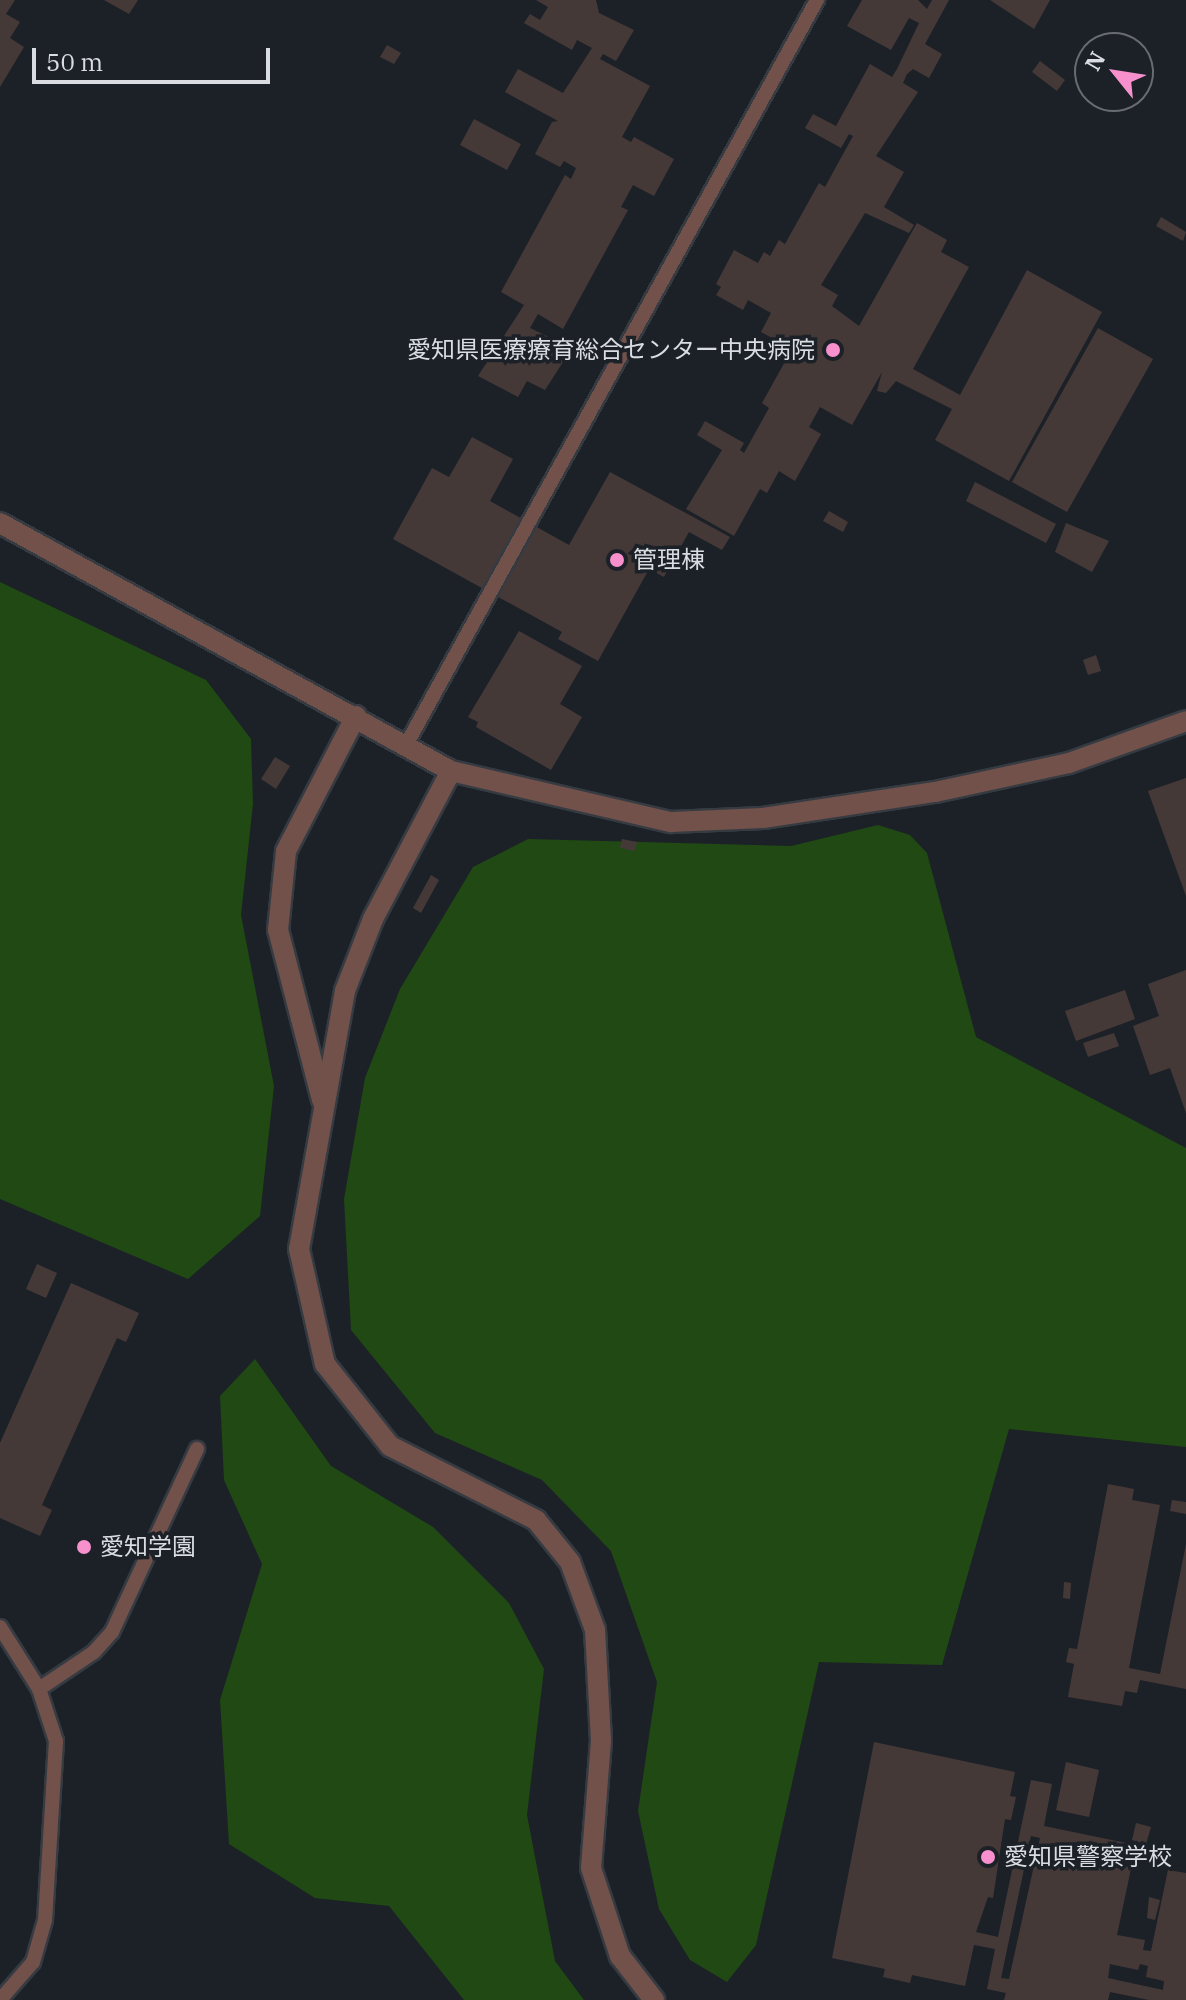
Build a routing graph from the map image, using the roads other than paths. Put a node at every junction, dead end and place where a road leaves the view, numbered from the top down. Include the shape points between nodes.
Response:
1 (817, 0) edge
2 (0, 523) edge
3 (356, 716) junction
4 (1186, 721) edge
5 (406, 745) junction
6 (451, 771) junction
7 (324, 1108) junction
8 (197, 1449) dead end
9 (0, 1627) edge
10 (39, 1689) junction
11 (0, 2000) edge
12 (654, 2000) edge

1 - 5 lane
2 - 3 street
3 - 5 street
3 - 7 street via 286,851 278,930
4 - 6 street via 1069,763 935,792 763,818 671,822
5 - 6 street
6 - 7 street via 373,919 345,991
7 - 12 street via 299,1249 325,1364 390,1446 536,1520 570,1562 595,1630 601,1741 591,1868 620,1956
8 - 10 lane via 112,1632 94,1652
9 - 10 lane
10 - 11 lane via 56,1741 45,1920 33,1962

